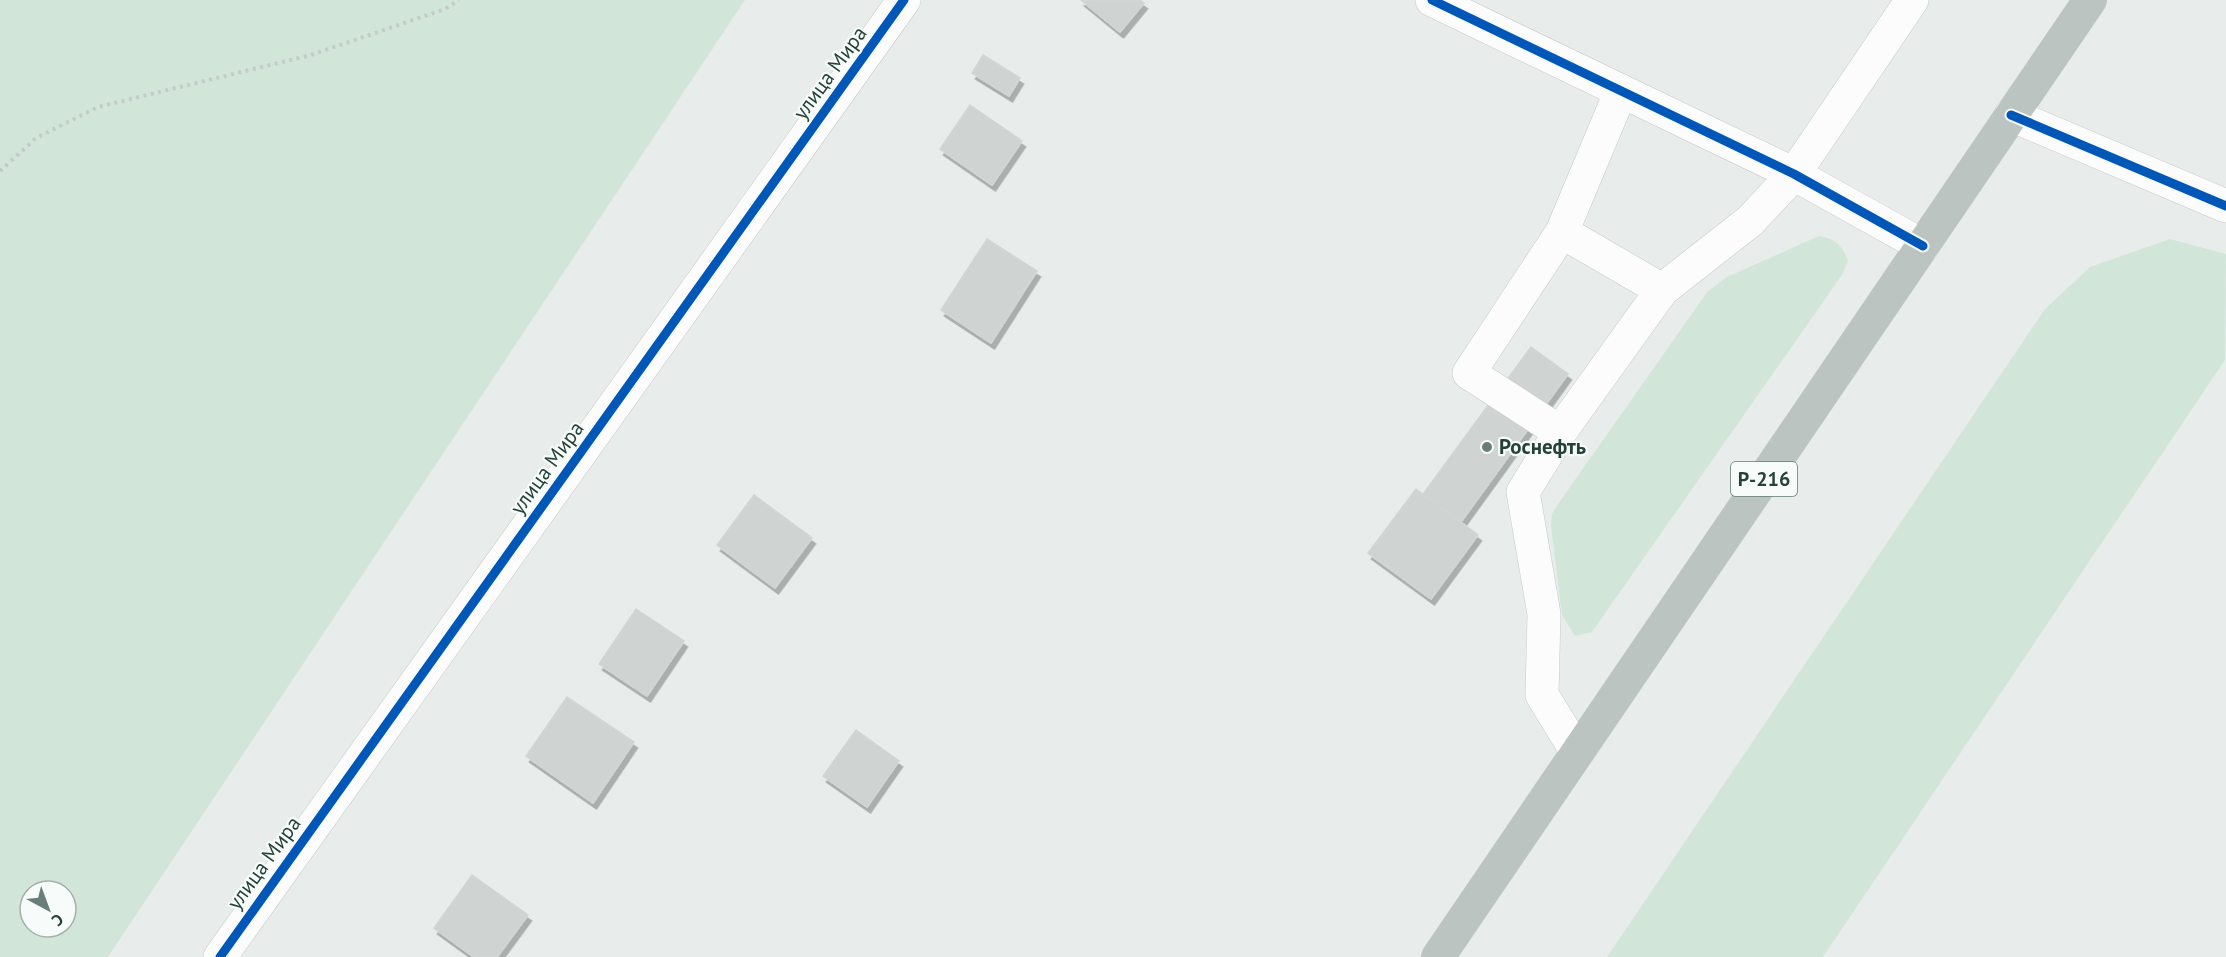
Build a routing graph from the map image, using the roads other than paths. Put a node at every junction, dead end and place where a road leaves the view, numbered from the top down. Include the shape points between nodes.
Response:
1 (904, 0) edge
2 (1432, 0) edge
3 (1912, 0) edge
4 (2090, 0) edge
5 (1621, 91) junction
6 (2011, 115) junction
7 (1794, 174) junction
8 (2226, 206) edge
9 (1562, 232) junction
10 (1923, 246) junction
11 (1662, 290) junction
12 (1560, 432) junction
13 (1577, 752) junction
14 (220, 957) edge
15 (1438, 957) edge

1 - 14 street, улица Мира
2 - 5 street
3 - 7 street
4 - 6 highway, Р-216
5 - 7 street
5 - 9 street
6 - 8 street
6 - 10 highway, Р-216
7 - 10 street
7 - 11 street via 1750,221
9 - 11 street
9 - 12 street via 1469,373
10 - 13 highway, Р-216
11 - 12 street
12 - 13 street via 1523,492 1544,614 1542,695
13 - 15 highway, Р-216

